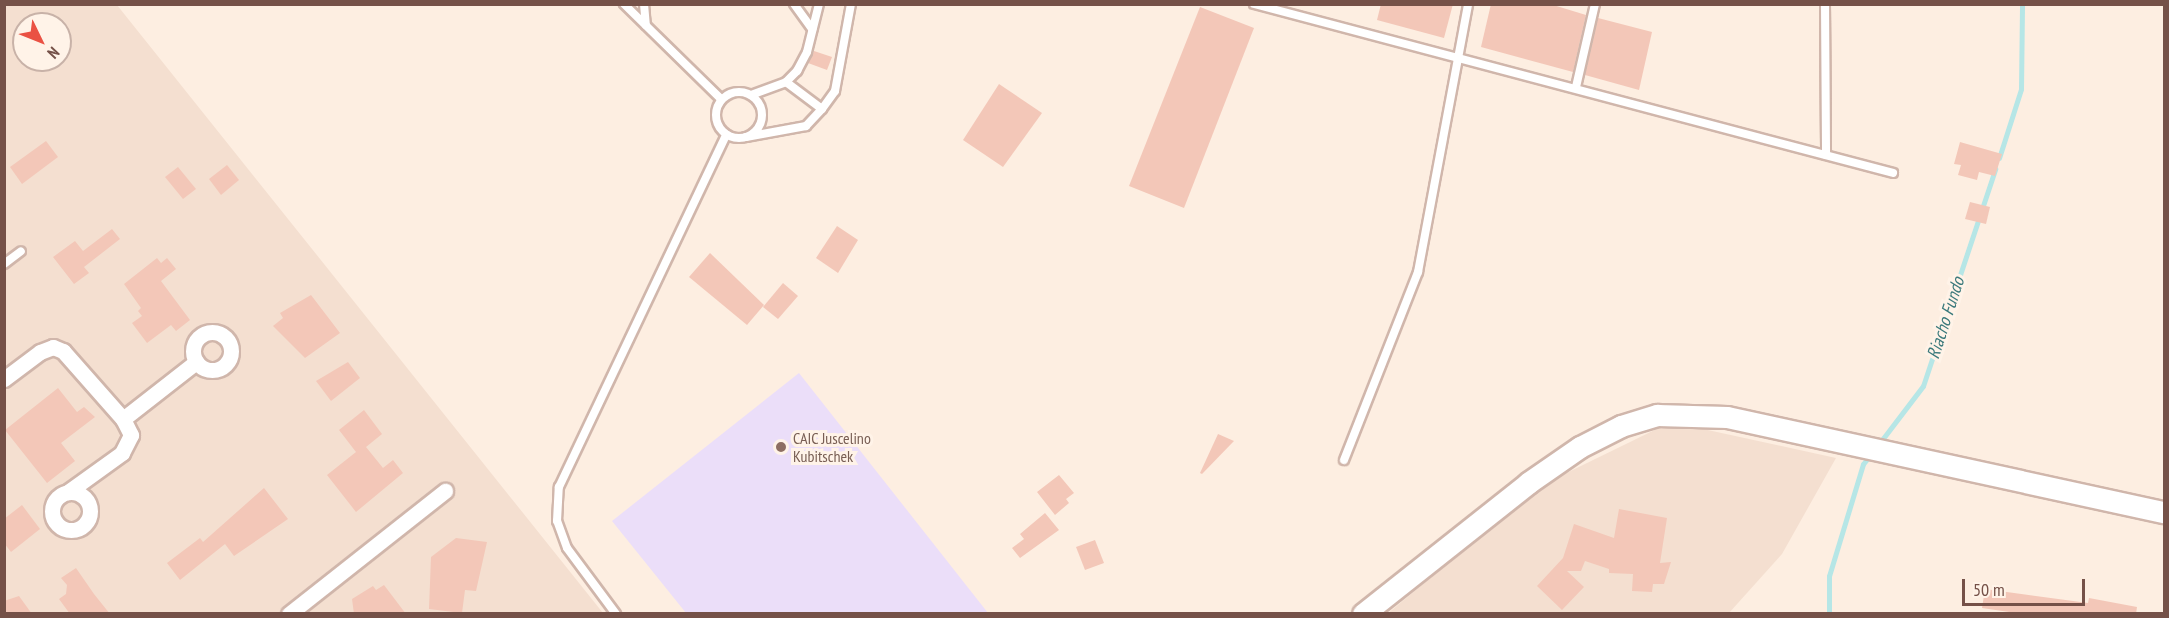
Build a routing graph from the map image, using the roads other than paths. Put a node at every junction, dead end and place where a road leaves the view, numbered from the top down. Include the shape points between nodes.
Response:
1 (624, 4) edge
2 (644, 4) edge
3 (794, 4) edge
4 (819, 4) edge
5 (851, 4) edge
6 (1254, 4) edge
7 (1468, 4) edge
8 (1594, 4) edge
9 (1825, 4) edge
10 (646, 25) junction
11 (812, 29) junction
12 (1456, 58) junction
13 (786, 82) junction
14 (1576, 87) junction
15 (751, 95) junction
16 (722, 99) junction
17 (822, 109) junction
18 (726, 135) junction
19 (746, 137) junction
20 (1826, 155) junction
21 (1893, 173) dead end
22 (21, 251) dead end
23 (4, 264) edge
24 (196, 362) dead end
25 (4, 379) edge
26 (123, 419) junction
27 (1344, 460) dead end
28 (445, 491) dead end
29 (68, 492) dead end
30 (2164, 512) edge
31 (289, 614) edge
32 (616, 614) edge
33 (1363, 614) edge

1 - 10 lane
2 - 10 lane
3 - 11 lane
4 - 11 lane
5 - 17 lane via 835,92
6 - 12 lane
7 - 12 lane
8 - 14 lane
9 - 20 lane
10 - 16 lane
11 - 13 lane via 807,52
12 - 14 lane
12 - 27 lane via 1418,272
13 - 15 lane
13 - 17 lane
14 - 20 lane
15 - 16 lane via 741,92
15 - 19 lane via 759,102 761,123
16 - 18 lane via 716,118
17 - 19 lane via 806,126
18 - 19 lane
18 - 32 lane via 559,487 557,521 567,548
20 - 21 lane
22 - 23 lane
24 - 26 street
25 - 26 street via 53,346 63,351
26 - 29 street via 131,435 122,453
28 - 31 street
30 - 33 street via 1727,417 1657,415 1621,426 1580,447 1528,483

